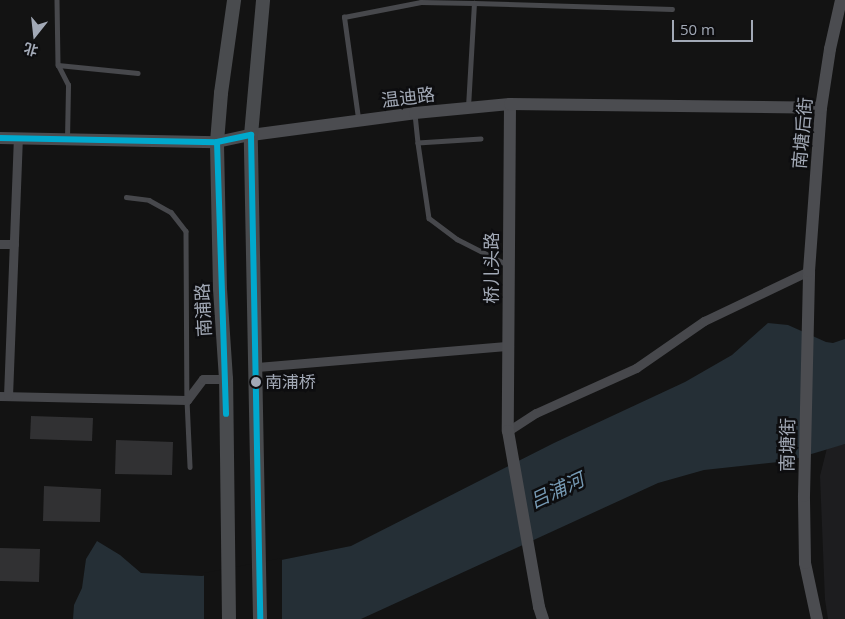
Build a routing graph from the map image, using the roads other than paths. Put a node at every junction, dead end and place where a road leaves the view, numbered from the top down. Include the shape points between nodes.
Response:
1 (57, 0) edge
2 (234, 0) edge
3 (263, 0) edge
4 (841, 0) edge
5 (474, 3) junction
6 (672, 9) dead end
7 (58, 65) junction
8 (138, 73) dead end
9 (510, 104) junction
10 (468, 108) junction
11 (821, 108) junction
12 (415, 113) junction
13 (358, 121) junction
14 (251, 135) junction
15 (0, 138) edge
16 (18, 138) junction
17 (67, 139) junction
18 (481, 139) dead end
19 (217, 142) junction
20 (418, 143) junction
21 (126, 197) dead end
22 (0, 244) edge
23 (14, 244) junction
24 (509, 265) junction
25 (809, 271) junction
26 (509, 346) junction
27 (256, 367) junction
28 (226, 379) junction
29 (4, 396) edge
30 (187, 400) junction
31 (508, 431) junction
32 (190, 467) dead end
33 (541, 613) edge
34 (229, 619) edge
35 (260, 619) edge
36 (817, 619) edge

1 - 7 lane
2 - 19 main road, 南浦路
3 - 14 main road
4 - 11 street, 南塘后街
5 - 6 lane
5 - 10 lane
5 - 13 lane via 421,2 344,17
7 - 8 lane
7 - 17 lane via 68,85
9 - 10 street, 温迪路
9 - 11 street, 温迪路
9 - 24 street, 桥儿头路
10 - 12 street, 温迪路
11 - 25 street, 南塘后街
12 - 13 street, 温迪路
12 - 20 lane
13 - 14 street, 温迪路
14 - 19 street, 温迪路
14 - 27 main road
15 - 16 street, 温迪路
16 - 17 street, 温迪路
16 - 23 street
17 - 19 street, 温迪路
18 - 20 lane
19 - 28 main road, 南浦路 via 220,288
20 - 24 lane via 429,218 458,239
21 - 30 lane via 149,200 171,212 186,231
22 - 23 street
23 - 29 street
24 - 26 street, 桥儿头路
25 - 31 street via 704,321 636,368 536,413
25 - 36 street, 南塘街 via 805,563
26 - 27 street
26 - 31 street, 桥儿头路
27 - 35 main road
28 - 30 street via 203,380
28 - 34 main road, 南浦路
29 - 30 street
30 - 32 lane
31 - 33 street, 桥儿头路

